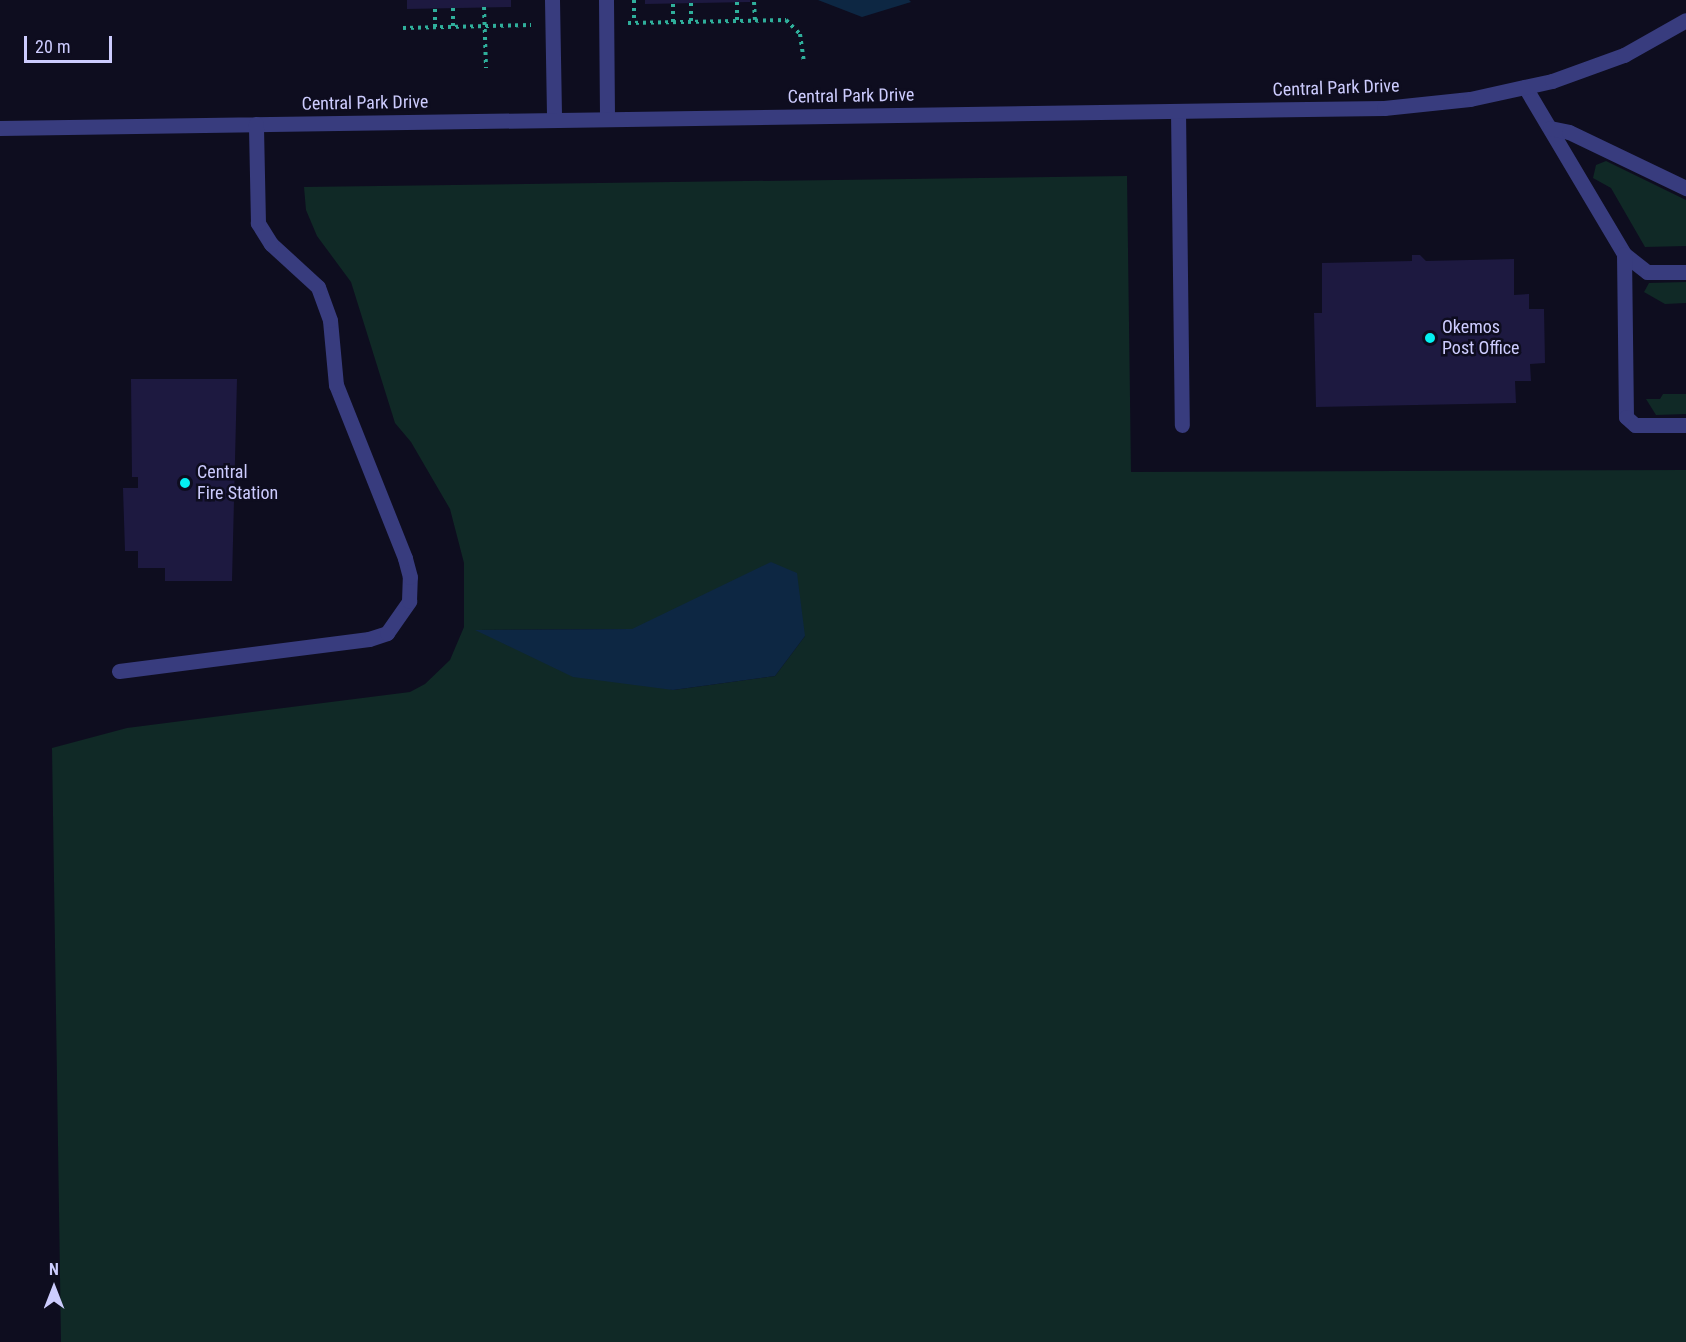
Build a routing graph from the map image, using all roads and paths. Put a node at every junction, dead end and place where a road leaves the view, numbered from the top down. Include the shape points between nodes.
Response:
1 (552, 0) edge
2 (606, 0) edge
3 (634, 0) edge
4 (737, 2) dead end
5 (754, 2) dead end
6 (691, 3) dead end
7 (673, 4) dead end
8 (484, 7) dead end
9 (453, 8) dead end
10 (435, 9) dead end
11 (755, 20) dead end
12 (1686, 20) edge
13 (737, 21) dead end
14 (673, 22) dead end
15 (691, 22) dead end
16 (634, 23) dead end
17 (453, 27) dead end
18 (435, 28) dead end
19 (486, 68) dead end
20 (1525, 87) junction
21 (1178, 111) junction
22 (607, 119) junction
23 (554, 120) junction
24 (256, 124) junction
25 (0, 128) edge
26 (1550, 128) junction
27 (1686, 188) edge
28 (1624, 254) junction
29 (1686, 272) edge
30 (1686, 424) edge
31 (1182, 425) dead end
32 (119, 671) dead end

1 - 23 street
2 - 22 street
3 - 16 path
4 - 13 path
5 - 11 path
6 - 15 path
7 - 14 path
8 - 19 path
9 - 17 path
10 - 18 path
12 - 20 street, Central Park Drive via 1624,55
20 - 21 street, Central Park Drive via 1470,99 1384,108
20 - 26 street
21 - 22 street, Central Park Drive
21 - 31 street
22 - 23 street, Central Park Drive
23 - 24 street, Central Park Drive
24 - 25 street, Central Park Drive
24 - 32 street via 258,223 271,244 318,287 330,320 336,385 405,558 410,577 409,601 406,611 387,633 369,639
26 - 27 street via 1569,132
26 - 28 street
28 - 29 street via 1647,272
28 - 30 street via 1626,417 1635,425

